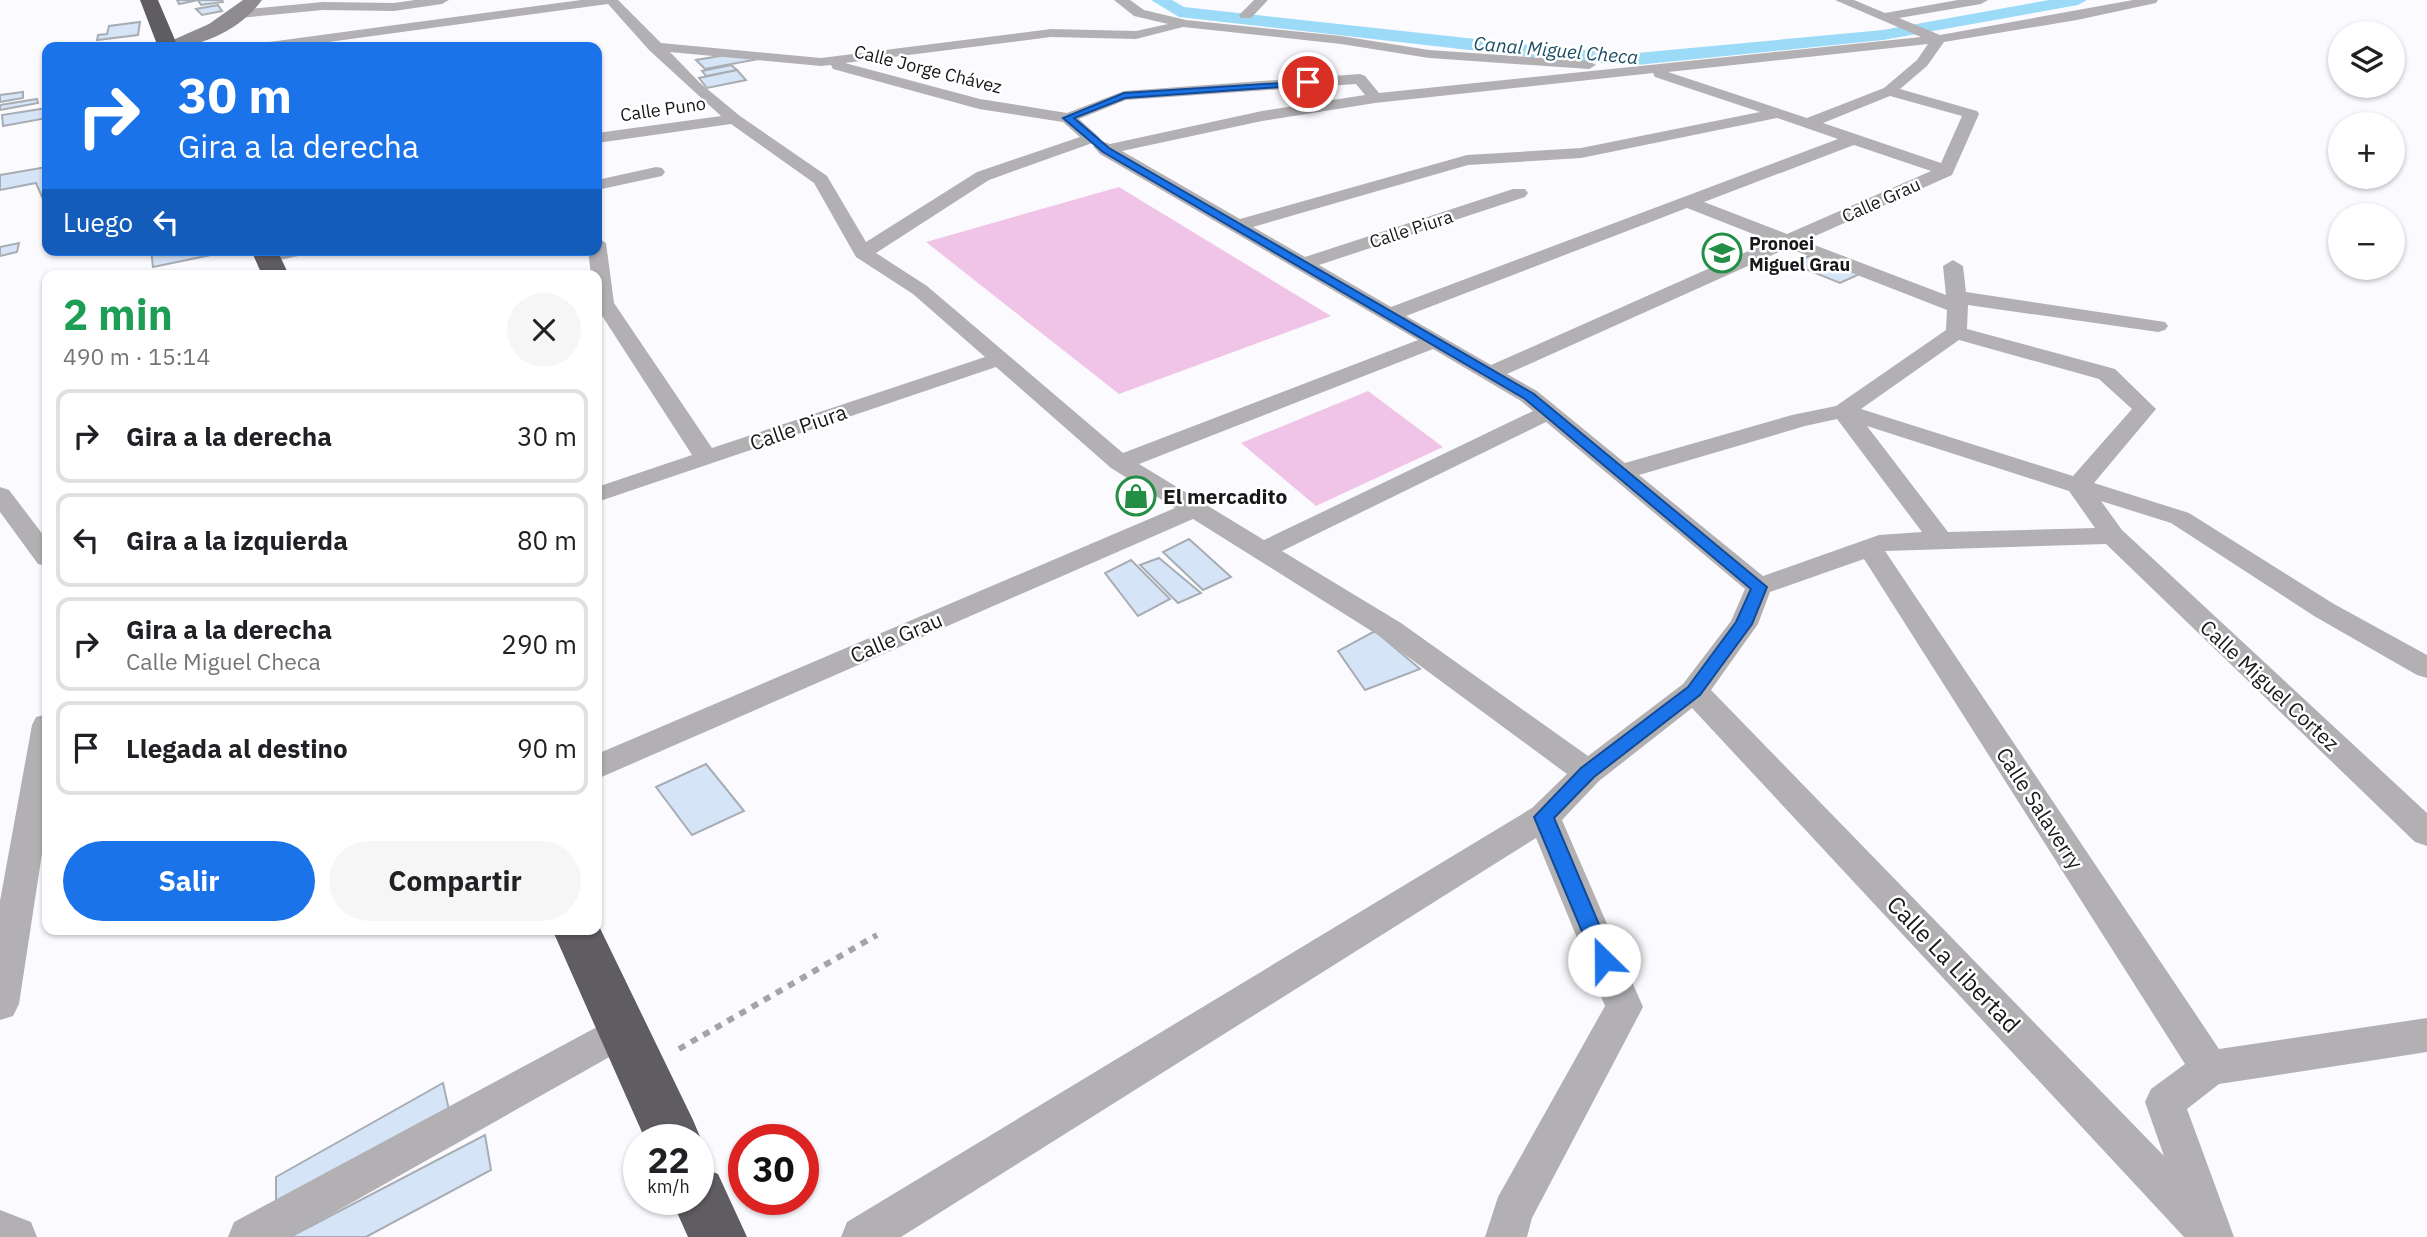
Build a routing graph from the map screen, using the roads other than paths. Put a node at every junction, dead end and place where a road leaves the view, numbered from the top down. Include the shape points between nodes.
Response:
1 (149, 0) edge
2 (253, 0) edge
3 (442, 0) edge
4 (610, 0) edge
5 (1121, 0) edge
6 (1261, 0) edge
7 (1842, 0) edge
8 (1982, 0) edge
9 (2151, 0) edge
10 (1246, 15) dead end
11 (1887, 16) junction
12 (234, 17) junction
13 (1186, 24) junction
14 (160, 26) junction
15 (1939, 39) junction
16 (168, 42) edge
17 (182, 42) edge
18 (299, 42) edge
19 (729, 52) junction
20 (663, 57) junction
21 (821, 62) junction
22 (1647, 71) junction
23 (1889, 91) junction
24 (1375, 98) junction
25 (1778, 113) junction
26 (1068, 118) junction
27 (734, 119) junction
28 (1808, 123) junction
29 (602, 137) edge
30 (1854, 139) junction
31 (1099, 144) junction
32 (1946, 171) junction
33 (656, 172) dead end
34 (602, 184) edge
35 (1520, 193) dead end
36 (1686, 202) junction
37 (1237, 226) junction
38 (1787, 241) junction
39 (863, 253) junction
40 (1302, 264) junction
41 (1953, 266) dead end
42 (1958, 302) junction
43 (602, 307) edge
44 (1389, 315) junction
45 (2158, 326) dead end
46 (1956, 333) junction
47 (1435, 341) junction
48 (1000, 359) junction
49 (1490, 373) junction
50 (1843, 411) junction
51 (1548, 412) junction
52 (706, 458) junction
53 (1119, 463) junction
54 (1619, 473) junction
55 (2078, 486) junction
56 (602, 493) edge
57 (0, 495) edge
58 (1196, 508) junction
59 (2113, 536) junction
60 (1941, 540) junction
61 (1870, 548) junction
62 (1264, 550) junction
63 (42, 551) edge
64 (1759, 587) junction
65 (2427, 668) edge
66 (1694, 691) junction
67 (42, 755) edge
68 (602, 765) edge
69 (1588, 773) junction
70 (1544, 817) junction
71 (2427, 833) edge
72 (579, 935) edge
73 (0, 1004) edge
74 (2427, 1035) edge
75 (632, 1050) junction
76 (2210, 1068) junction
77 (666, 1124) edge
78 (708, 1215) edge
79 (0, 1230) edge
80 (2213, 1235) edge
81 (871, 1236) edge
82 (16, 1237) edge
83 (249, 1237) edge
84 (718, 1237) edge
85 (1506, 1237) edge

1 - 14 highway
2 - 12 street
3 - 12 street via 394,7 333,5
4 - 18 street
4 - 20 street
5 - 13 street via 1139,13
6 - 10 street
7 - 11 street
8 - 11 street
9 - 15 street
11 - 15 street
12 - 14 street via 191,28
12 - 17 street
13 - 21 street via 1136,35 1051,33
13 - 22 street via 1429,54
14 - 16 highway
15 - 22 street
15 - 23 street via 1922,63
19 - 20 street
19 - 20 street via 698,49
19 - 21 street
20 - 27 street
21 - 26 street, Calle Jorge Chávez via 979,104
22 - 24 street
22 - 25 street
23 - 28 street
23 - 32 street, Calle Grau via 1971,114
24 - 26 street via 1360,79 1124,96
24 - 31 street
25 - 28 street
25 - 37 street via 1581,153 1467,160
26 - 31 street
27 - 29 street, Calle Puno
27 - 39 street via 821,180
28 - 30 street
30 - 32 street
30 - 36 street
31 - 37 street
31 - 39 street via 983,176
32 - 38 street, Calle Grau
33 - 34 street
35 - 40 street, Calle Piura
36 - 38 street
36 - 44 street
37 - 40 street
38 - 42 street
38 - 49 street, Calle Grau
39 - 48 street via 920,290
40 - 44 street
41 - 42 street
42 - 45 street
42 - 46 street
43 - 52 street
44 - 47 street
46 - 50 street
46 - 55 street via 2107,374 2145,409
47 - 49 street
47 - 53 street
48 - 52 street, Calle Piura
48 - 53 street
49 - 51 street
50 - 54 street
50 - 55 street
50 - 60 street
51 - 54 street
51 - 62 street
52 - 56 street, Calle Piura
53 - 58 street
54 - 64 street
55 - 59 street, Calle Miguel Cortez
55 - 65 street via 2180,519 2324,610
57 - 63 street
58 - 62 street
58 - 68 street, Calle Grau
59 - 60 street
59 - 71 street, Calle Miguel Cortez
60 - 61 street via 1888,541
61 - 64 street
61 - 76 street, Calle Salaverry
62 - 69 street via 1391,630
64 - 66 street via 1744,624
66 - 69 street
66 - 80 street, Calle La Libertad
67 - 73 street
69 - 70 street
70 - 81 street
70 - 85 street via 1624,1007 1513,1212
72 - 75 highway
74 - 76 street
75 - 77 highway
75 - 83 street
76 - 80 street via 2165,1102
78 - 84 highway
79 - 82 street

